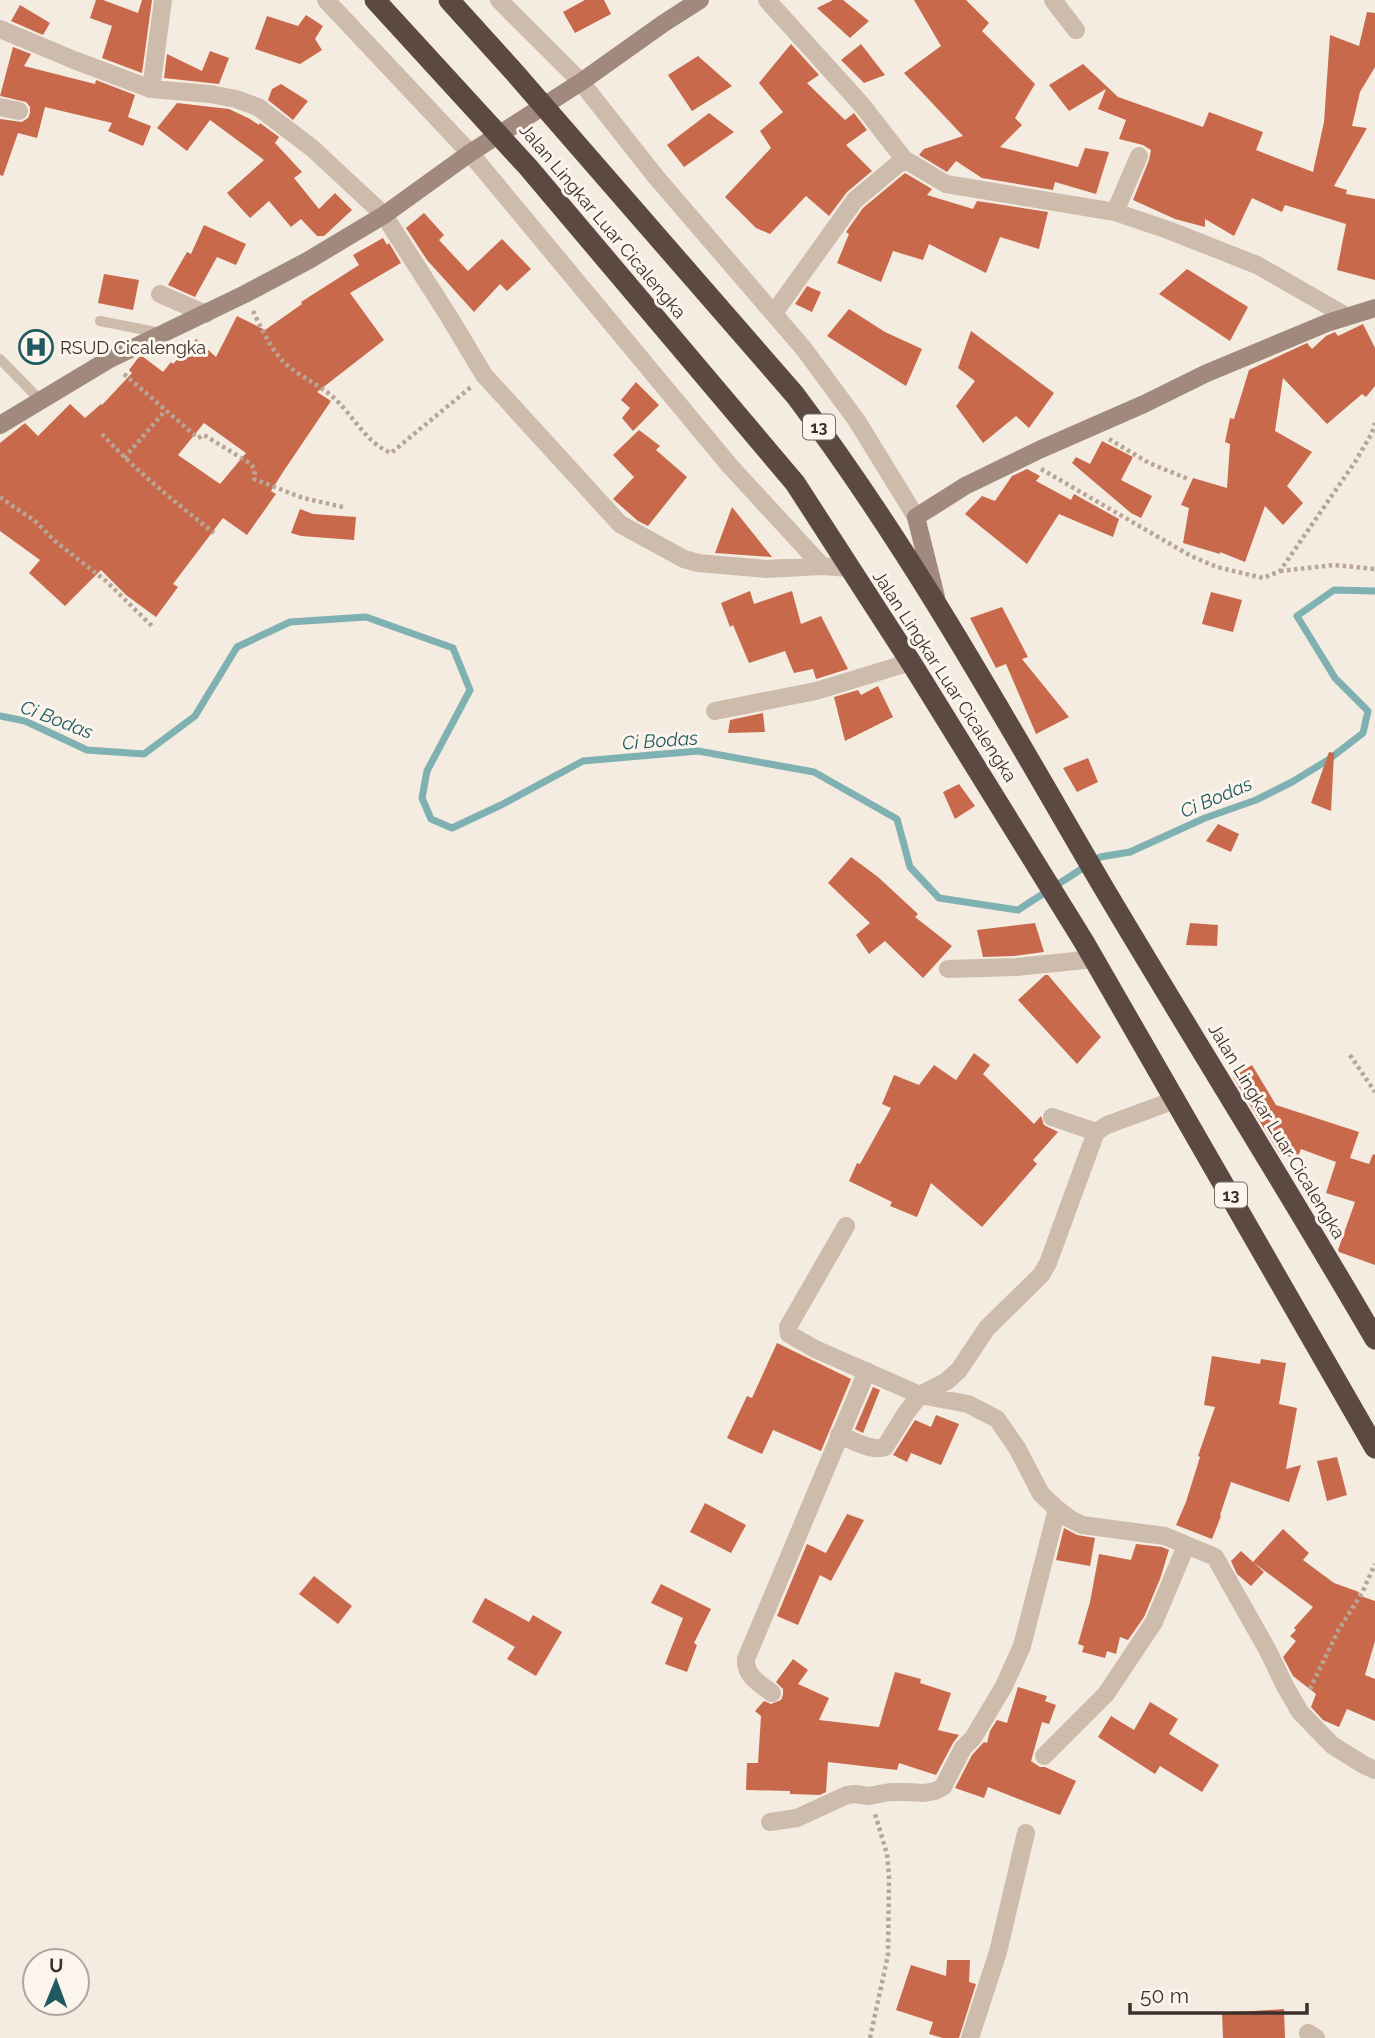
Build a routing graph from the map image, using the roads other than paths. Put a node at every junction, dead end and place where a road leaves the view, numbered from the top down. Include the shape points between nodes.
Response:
1 (163, 0) edge
2 (326, 0) edge
3 (375, 0) edge
4 (449, 0) edge
5 (499, 0) edge
6 (701, 0) edge
7 (767, 0) edge
8 (1053, 0) edge
9 (0, 29) edge
10 (1076, 30) dead end
11 (581, 82) junction
12 (151, 89) junction
13 (0, 107) edge
14 (19, 111) dead end
15 (470, 153) junction
16 (1139, 156) dead end
17 (904, 159) junction
18 (1115, 212) junction
19 (384, 215) junction
20 (160, 294) dead end
21 (1375, 308) edge
22 (774, 313) junction
23 (206, 314) junction
24 (1346, 316) junction
25 (100, 321) dead end
26 (161, 333) junction
27 (0, 359) edge
28 (41, 401) junction
29 (0, 425) edge
30 (916, 517) junction
31 (822, 566) junction
32 (849, 568) junction
33 (938, 607) junction
34 (911, 662) junction
35 (715, 711) dead end
36 (1089, 951) junction
37 (948, 969) dead end
38 (1175, 1100) junction
39 (1052, 1118) dead end
40 (1096, 1132) junction
41 (846, 1226) dead end
42 (1375, 1339) edge
43 (867, 1371) junction
44 (920, 1395) junction
45 (839, 1435) junction
46 (1375, 1448) edge
47 (1057, 1509) junction
48 (1186, 1546) junction
49 (772, 1693) dead end
50 (1044, 1756) dead end
51 (1375, 1770) edge
52 (770, 1822) dead end
53 (1026, 1833) dead end
54 (970, 2038) edge

1 - 12 street
2 - 15 street
3 - 32 highway, Jalan Lingkar Luar Cicalengka / 13 via 528,167 795,483
4 - 33 highway, Jalan Lingkar Luar Cicalengka / 13 via 795,395 838,451
5 - 11 street
6 - 11 street
7 - 17 street
8 - 10 street
9 - 12 street
11 - 15 street
11 - 22 street
12 - 19 street via 223,96 258,107 312,148
13 - 14 street
15 - 19 street
15 - 31 street via 730,466
16 - 18 street
17 - 18 street via 946,184
17 - 22 street via 855,200
18 - 24 street via 1257,265
19 - 23 street via 309,261
19 - 31 street via 484,375 620,524 698,563 766,569
20 - 23 street
21 - 24 street
22 - 30 street via 857,421
23 - 26 street
24 - 30 street via 1207,373 1022,458
25 - 26 lane
26 - 28 street
27 - 28 lane
28 - 29 street
30 - 33 street
31 - 32 street
32 - 34 highway, Jalan Lingkar Luar Cicalengka / 13
33 - 42 highway, Jalan Lingkar Luar Cicalengka / 13
34 - 35 street via 816,691
34 - 36 highway, Jalan Lingkar Luar Cicalengka / 13
36 - 37 street via 1016,967
36 - 38 highway, Jalan Lingkar Luar Cicalengka / 13
38 - 40 street
38 - 46 highway, Jalan Lingkar Luar Cicalengka / 13
39 - 40 street
40 - 44 street via 1041,1275 987,1328 954,1375
41 - 43 street via 787,1331 815,1349
43 - 44 street
43 - 45 street
44 - 45 street via 883,1449
44 - 47 street via 968,1404 997,1419 1041,1494
45 - 49 street via 746,1659 747,1671
47 - 48 street via 1082,1525 1165,1536
47 - 52 street via 1018,1657 943,1787 924,1793 847,1795 797,1818
48 - 50 street via 1154,1622 1106,1693
48 - 51 street via 1215,1557 1300,1713 1332,1745
53 - 54 street via 998,1952

